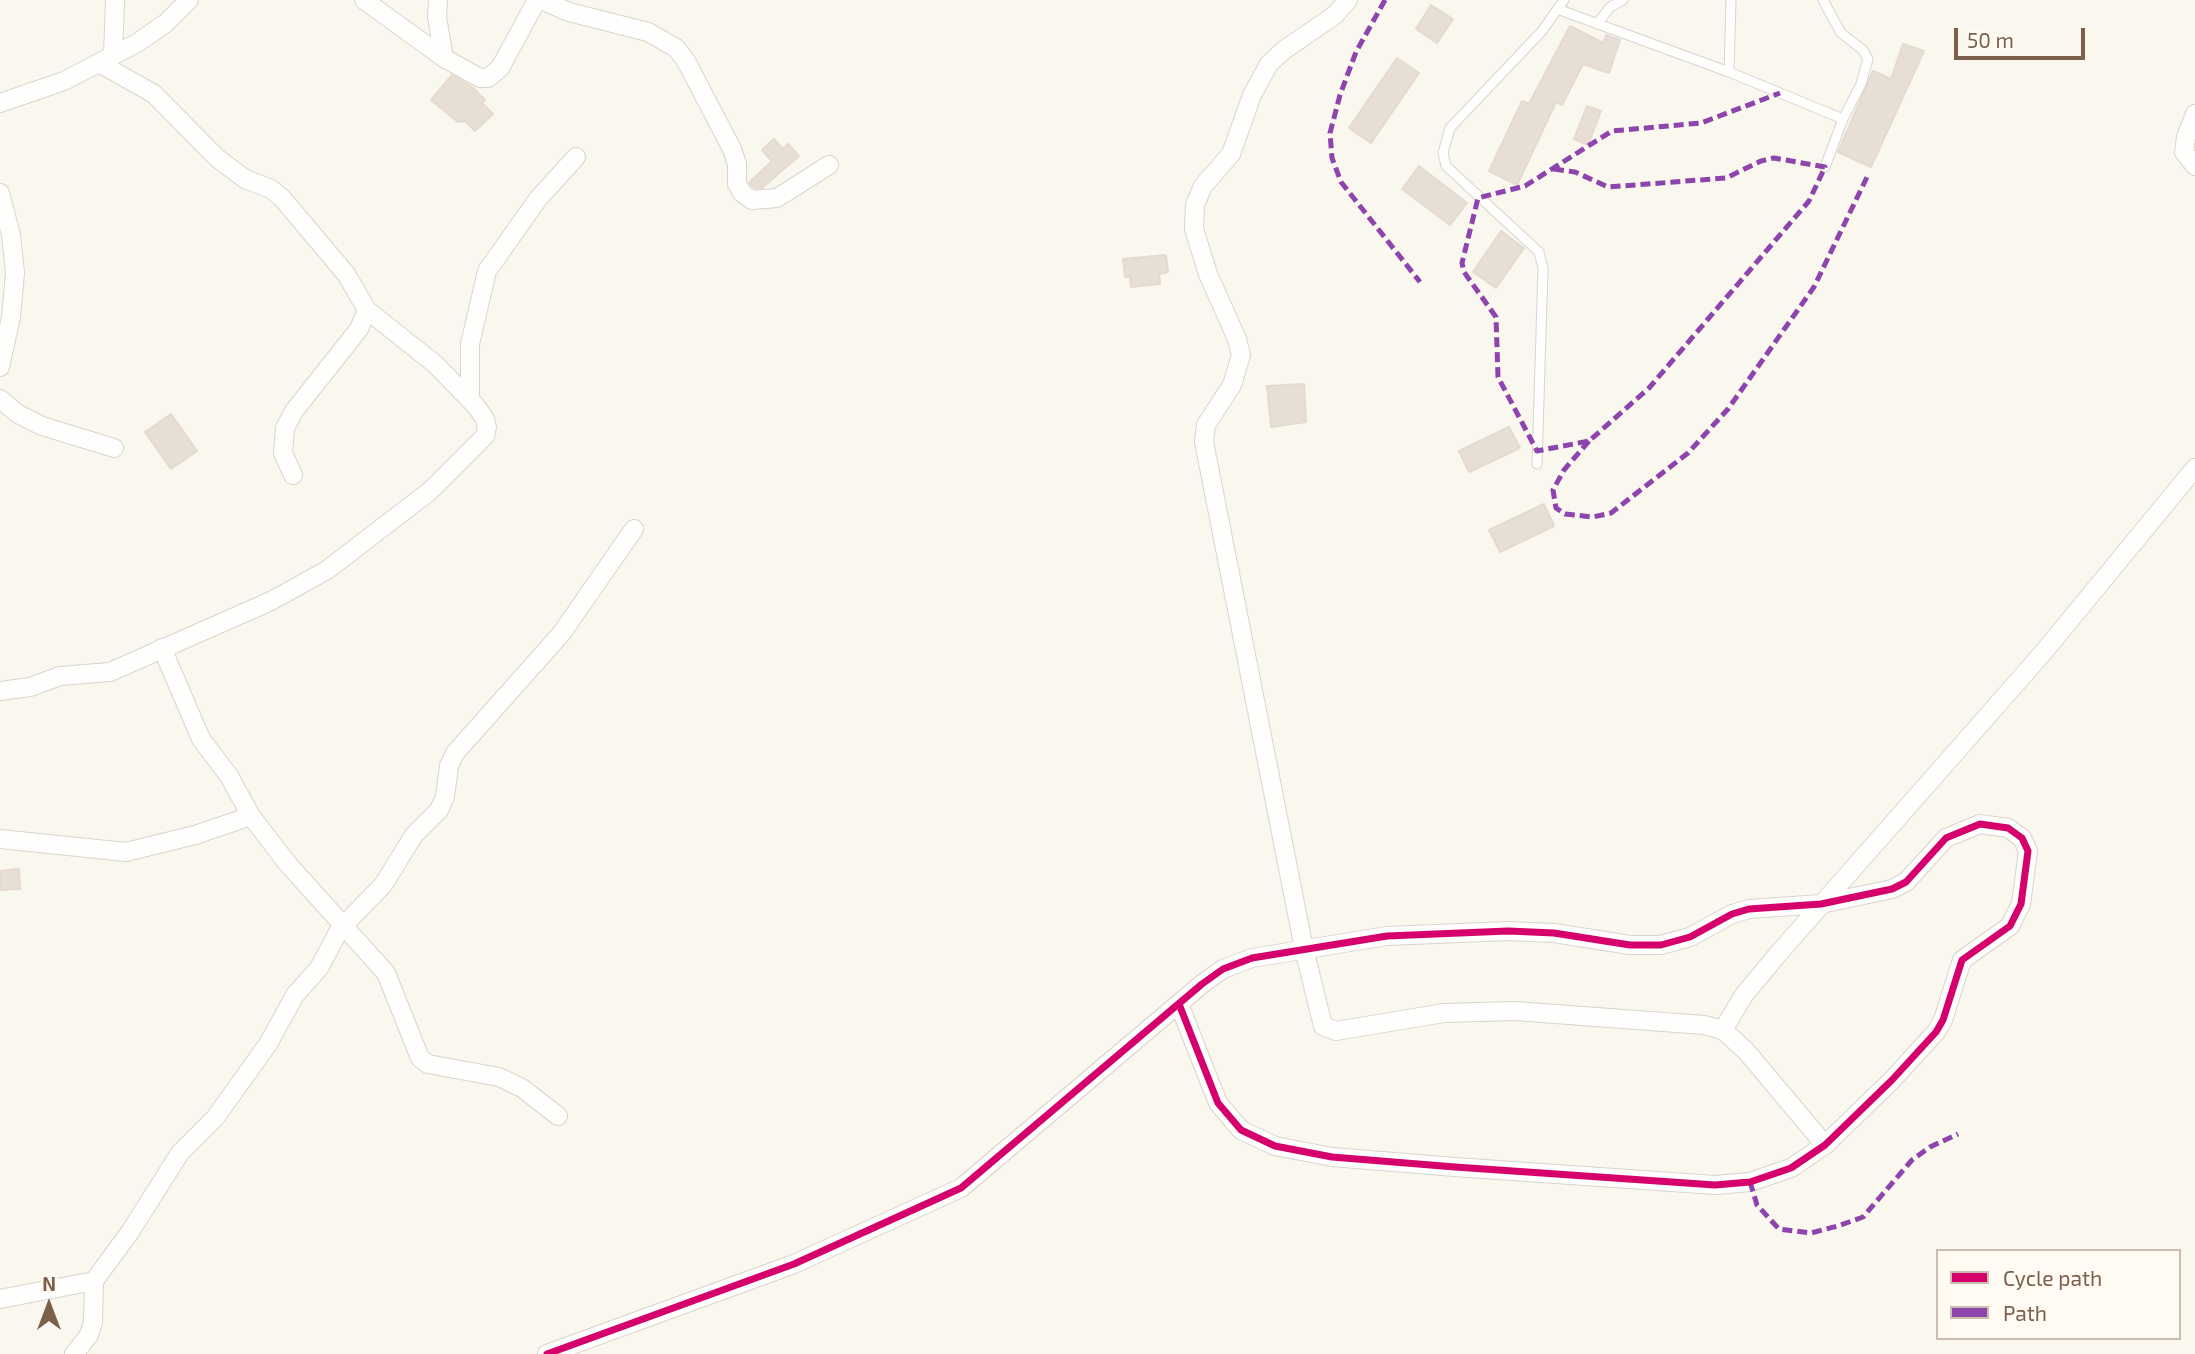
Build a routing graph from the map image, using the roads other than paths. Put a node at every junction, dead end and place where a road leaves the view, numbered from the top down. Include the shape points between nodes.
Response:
1 (115, 0) edge
2 (189, 0) edge
3 (364, 0) edge
4 (439, 0) edge
5 (539, 0) edge
6 (1348, 0) edge
7 (1623, 0) edge
8 (1731, 0) edge
9 (1824, 0) edge
10 (1562, 5) edge
11 (1597, 24) junction
12 (444, 58) junction
13 (106, 59) junction
14 (1729, 72) junction
15 (0, 103) edge
16 (2195, 114) edge
17 (1843, 119) junction
18 (576, 157) dead end
19 (829, 165) dead end
20 (2195, 166) edge
21 (1825, 167) dead end
22 (0, 194) edge
23 (367, 310) junction
24 (0, 366) edge
25 (0, 399) edge
26 (470, 400) junction
27 (114, 448) dead end
28 (1537, 464) dead end
29 (2195, 468) edge
30 (293, 475) dead end
31 (634, 529) dead end
32 (162, 648) junction
33 (1, 689) edge
34 (251, 816) junction
35 (0, 839) edge
36 (1821, 904) junction
37 (342, 925) junction
38 (1304, 949) junction
39 (1179, 1004) junction
40 (1723, 1030) junction
41 (558, 1116) dead end
42 (1825, 1145) junction
43 (93, 1281) junction
44 (0, 1299) edge
45 (74, 1354) edge
46 (547, 1354) edge

1 - 13 street
2 - 13 street via 166,23
3 - 12 street
4 - 12 street
5 - 12 street via 495,74 480,78
5 - 19 street via 648,32 676,48 732,149 741,193 752,200 777,198
6 - 38 street via 1269,64 1252,95 1231,154 1203,186 1195,205 1197,240 1241,355 1232,385 1206,425 1204,442
7 - 11 lane via 1610,7
8 - 14 lane
9 - 17 lane via 1841,33 1863,50 1867,59 1861,84
10 - 11 lane
10 - 28 lane via 1458,118 1444,141 1443,153 1446,166 1539,252 1543,268
11 - 14 lane
13 - 15 street via 38,92
13 - 23 street via 155,94 216,158 282,198 346,274
14 - 17 lane
16 - 20 street via 2184,152
17 - 21 lane
18 - 26 street via 538,199 487,271 470,344
22 - 24 street via 15,273
23 - 26 street via 423,352
23 - 30 street via 359,329 285,428 283,453
25 - 27 street via 42,426
26 - 32 street via 485,419 485,436 430,491 327,570 260,607
29 - 36 street via 2042,654
31 - 37 street via 561,634 454,753 439,810 414,835 383,886
32 - 33 street via 98,675 60,676 30,687
32 - 34 street via 201,739
34 - 35 street via 126,852
34 - 37 street
36 - 38 street via 1749,909 1690,937 1661,945 1508,931 1387,936
36 - 40 street via 1744,995
36 - 42 street via 1906,882 1947,838 1980,824 2008,828 2022,838 2028,851 2021,904 2010,926 1962,960 1936,1032
37 - 41 street via 386,973 420,1058 428,1064 499,1077 522,1088
37 - 43 street via 268,1044 215,1118 180,1153
38 - 39 street via 1252,958 1223,969
38 - 40 street via 1320,1017 1329,1030 1472,1011 1564,1014
39 - 42 street via 1208,1081 1232,1122 1256,1139 1295,1150 1332,1157 1715,1185 1774,1177
39 - 46 street via 961,1188 794,1264
40 - 42 street
43 - 44 street
43 - 45 street via 93,1322

